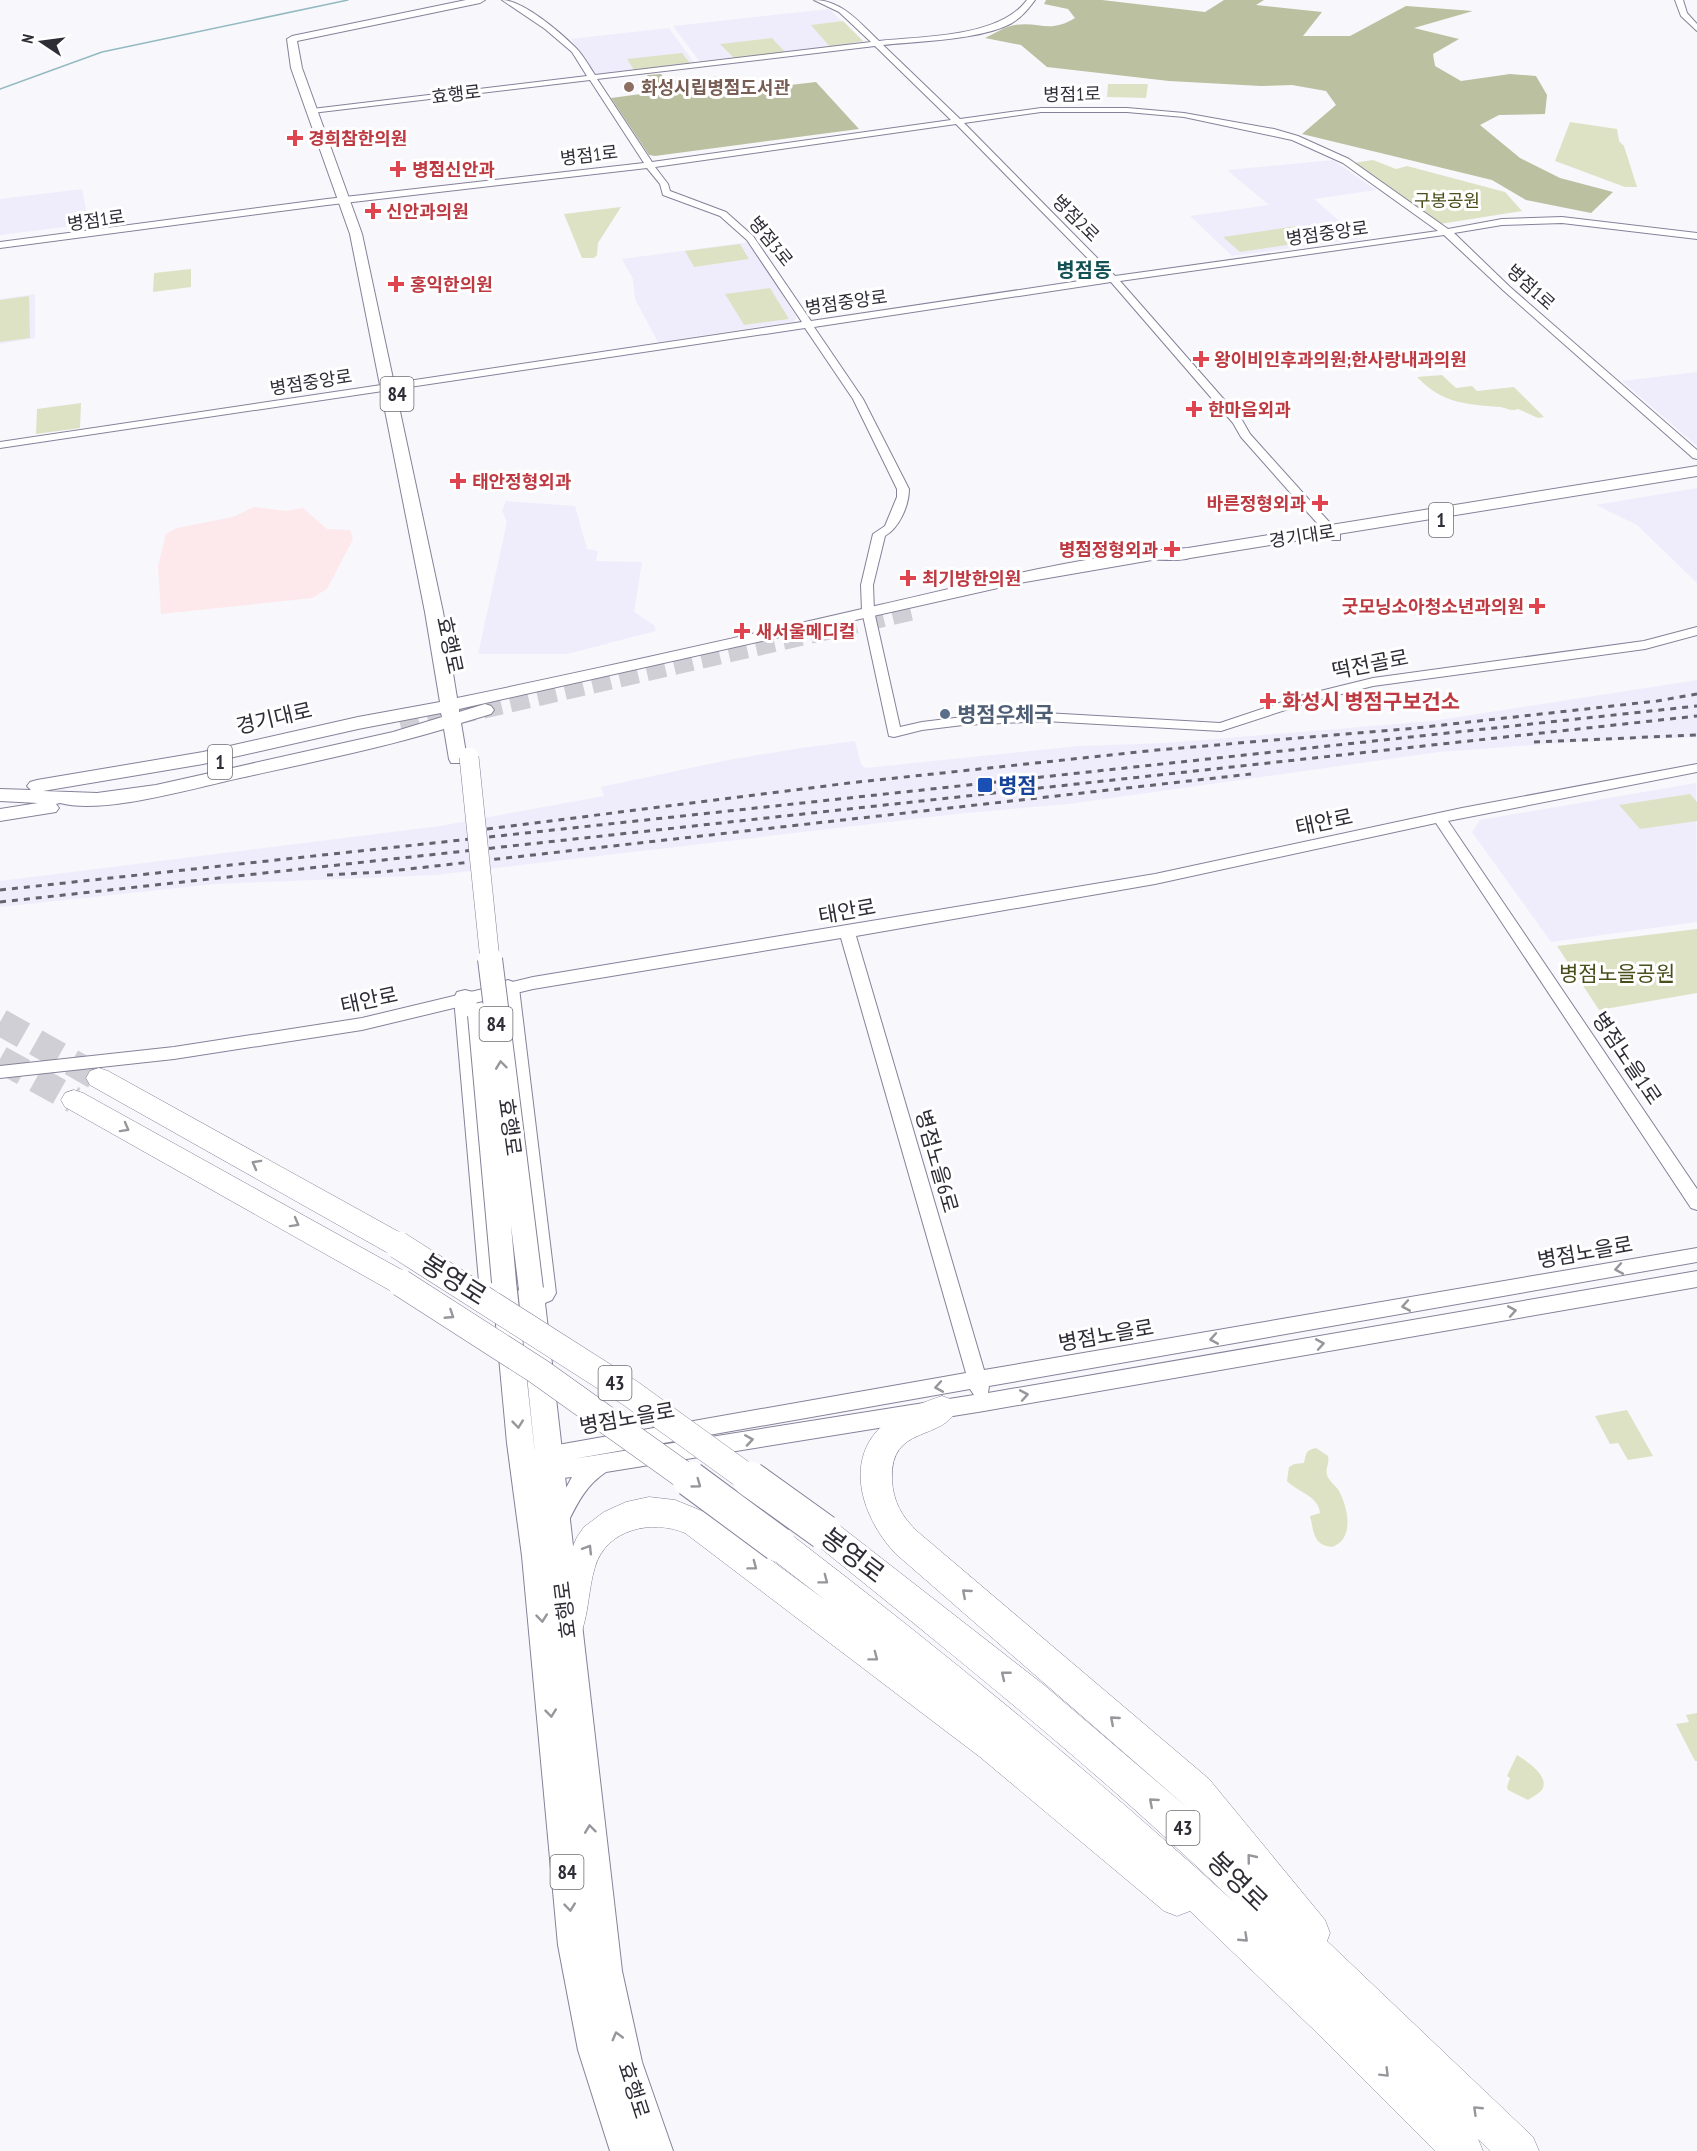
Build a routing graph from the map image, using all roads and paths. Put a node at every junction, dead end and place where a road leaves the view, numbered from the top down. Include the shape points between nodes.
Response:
1 (480, 0) edge
2 (506, 0) edge
3 (818, 0) edge
4 (1031, 0) edge
5 (1679, 0) edge
6 (1697, 29) edge
7 (876, 44) junction
8 (591, 79) junction
9 (316, 111) junction
10 (958, 122) junction
11 (648, 165) junction
12 (347, 201) junction
13 (1447, 232) junction
14 (1697, 236) edge
15 (0, 247) edge
16 (1113, 279) junction
17 (809, 324) junction
18 (391, 386) junction
19 (0, 445) edge
20 (1697, 456) edge
21 (1697, 471) edge
22 (1697, 479) edge
23 (1334, 534) junction
24 (1187, 557) junction
25 (907, 609) junction
26 (869, 616) junction
27 (1697, 631) edge
28 (457, 712) junction
29 (464, 758) junction
30 (1697, 768) edge
31 (0, 785) edge
32 (37, 786) junction
33 (0, 795) edge
34 (64, 798) junction
35 (97, 799) junction
36 (0, 813) edge
37 (1440, 819) junction
38 (847, 932) junction
39 (508, 988) junction
40 (465, 998) junction
41 (0, 1072) edge
42 (99, 1078) tunnel mouth
43 (74, 1100) tunnel mouth
44 (1697, 1203) edge
45 (1697, 1256) edge
46 (1649, 1264) junction
47 (1697, 1279) edge
48 (1660, 1286) junction
49 (1434, 1301) junction
50 (1444, 1323) junction
51 (1285, 1327) junction
52 (1291, 1349) junction
53 (540, 1368) junction
54 (1046, 1368) junction
55 (978, 1380) junction
56 (515, 1390) junction
57 (1054, 1390) junction
58 (904, 1393) junction
59 (984, 1402) junction
60 (942, 1409) junction
61 (908, 1414) junction
62 (609, 1457) junction
63 (537, 1464) junction
64 (555, 1525) junction
65 (568, 1625) junction
66 (1219, 1915) junction
67 (1380, 2017) junction
68 (642, 2142) edge
69 (1463, 2151) edge
70 (1519, 2151) edge

1 - 9 main road, 효행로 / 84 via 295,38
2 - 8 street, 병점3로 via 548,27 575,51
3 - 7 street, 병점2로 via 842,10
4 - 7 street via 1017,19 1008,23 960,34
5 - 6 street via 1684,14
7 - 8 street
7 - 10 street, 병점2로
8 - 9 street, 효행로
8 - 11 street, 병점3로
9 - 12 main road, 효행로 / 84
10 - 11 street, 병점1로
10 - 13 street, 병점1로 via 1041,110 1117,110 1195,116 1259,128 1295,138 1346,161
10 - 16 street, 병점2로
11 - 12 street, 병점1로
11 - 17 street, 병점3로 via 664,184 666,193 723,214 750,238
12 - 15 street, 병점1로
12 - 18 main road, 효행로 / 84
13 - 14 street, 병점중앙로 via 1502,222 1553,219
13 - 16 street, 병점중앙로
13 - 20 street, 병점1로
16 - 17 street, 병점중앙로
16 - 23 street, 병점2로
17 - 18 street, 병점중앙로
17 - 26 street, 병점3로 via 858,399 903,489 890,528 879,534 867,585
18 - 19 street, 병점중앙로
18 - 28 main road, 효행로 / 84
21 - 23 main road, 경기대로 / 1
22 - 23 main road, 경기대로 / 1
23 - 24 main road, 경기대로 / 1
24 - 25 main road, 경기대로 / 1
24 - 25 main road, 경기대로 via 1146,571
25 - 26 main road
26 - 27 street, 떡전골로 via 894,733 927,726 1045,717 1221,727 1372,682 1645,645
26 - 28 main road
28 - 29 main road, 효행로 / 84
28 - 32 main road, 경기대로 via 380,717 211,757
28 - 35 main road via 397,737 156,790
53 -> 29 main road, 효행로 / 84, bridge
29 - 56 main road, 효행로 / 84, bridge
30 - 37 street, 태안로
31 - 32 main road, 경기대로 / 1
32 - 34 main road, 경기대로 / 1 via 138,779 400,725 162,782
33 - 34 main road, 경기대로 / 1
34 - 35 main road
34 - 36 street
35 - 36 main road
37 - 38 street, 태안로 via 1155,879
37 - 44 street, 병점노을1로
38 - 39 street, 태안로
38 - 55 street, 병점노을6로
39 - 40 street, 태안로
39 - 53 main road via 548,1342
40 - 41 street, 태안로 via 362,1024 174,1053
40 - 56 main road via 490,1275 502,1365
67 -> 42 highway, 봉영로 / 43, bridge via 1179,1824 1032,1697 824,1532 630,1393 398,1245
43 -> 66 highway, 봉영로 / 43, bridge via 400,1283 606,1418 859,1606 1116,1821
45 - 46 street, 병점노을로
46 - 48 street via 1662,1279
46 -> 49 street, 병점노을로
47 - 48 street, 병점노을로
50 -> 48 street, 병점노을로
49 - 50 street via 1431,1308
49 -> 51 street, 병점노을로
52 -> 50 street, 병점노을로
51 - 52 street via 1296,1340
51 -> 54 street, 병점노을로
52 - 57 street, 병점노을로
53 - 63 main road, 효행로 / 84
54 - 55 street, 병점노을로
54 - 57 street via 1046,1384
55 -> 58 street, 병점노을로
55 - 59 street, 병점노을6로
56 -> 63 main road, 효행로 / 84
59 -> 57 street, 병점노을로
58 - 61 street via 910,1399
58 - 62 street, 병점노을로
59 - 60 street, 병점노을로
60 - 61 street, 병점노을로
67 -> 60 highway via 1197,1791 892,1527 878,1491 879,1457 886,1442
62 -> 61 street, 병점노을로
62 - 63 street, 병점노을로
62 - 64 street via 574,1489
63 - 64 main road, 효행로 / 84
63 -> 68 main road, 효행로 / 84 via 536,1556 582,1999 604,2086
64 - 65 main road, 효행로 / 84
65 -> 66 highway via 582,1557 599,1534 624,1518 648,1511 678,1515 696,1523 992,1745 1180,1901
68 -> 65 main road, 효행로 / 84 via 604,1971
66 -> 69 highway, 봉영로 / 43 via 1305,1994
70 -> 67 highway, 봉영로 / 43

